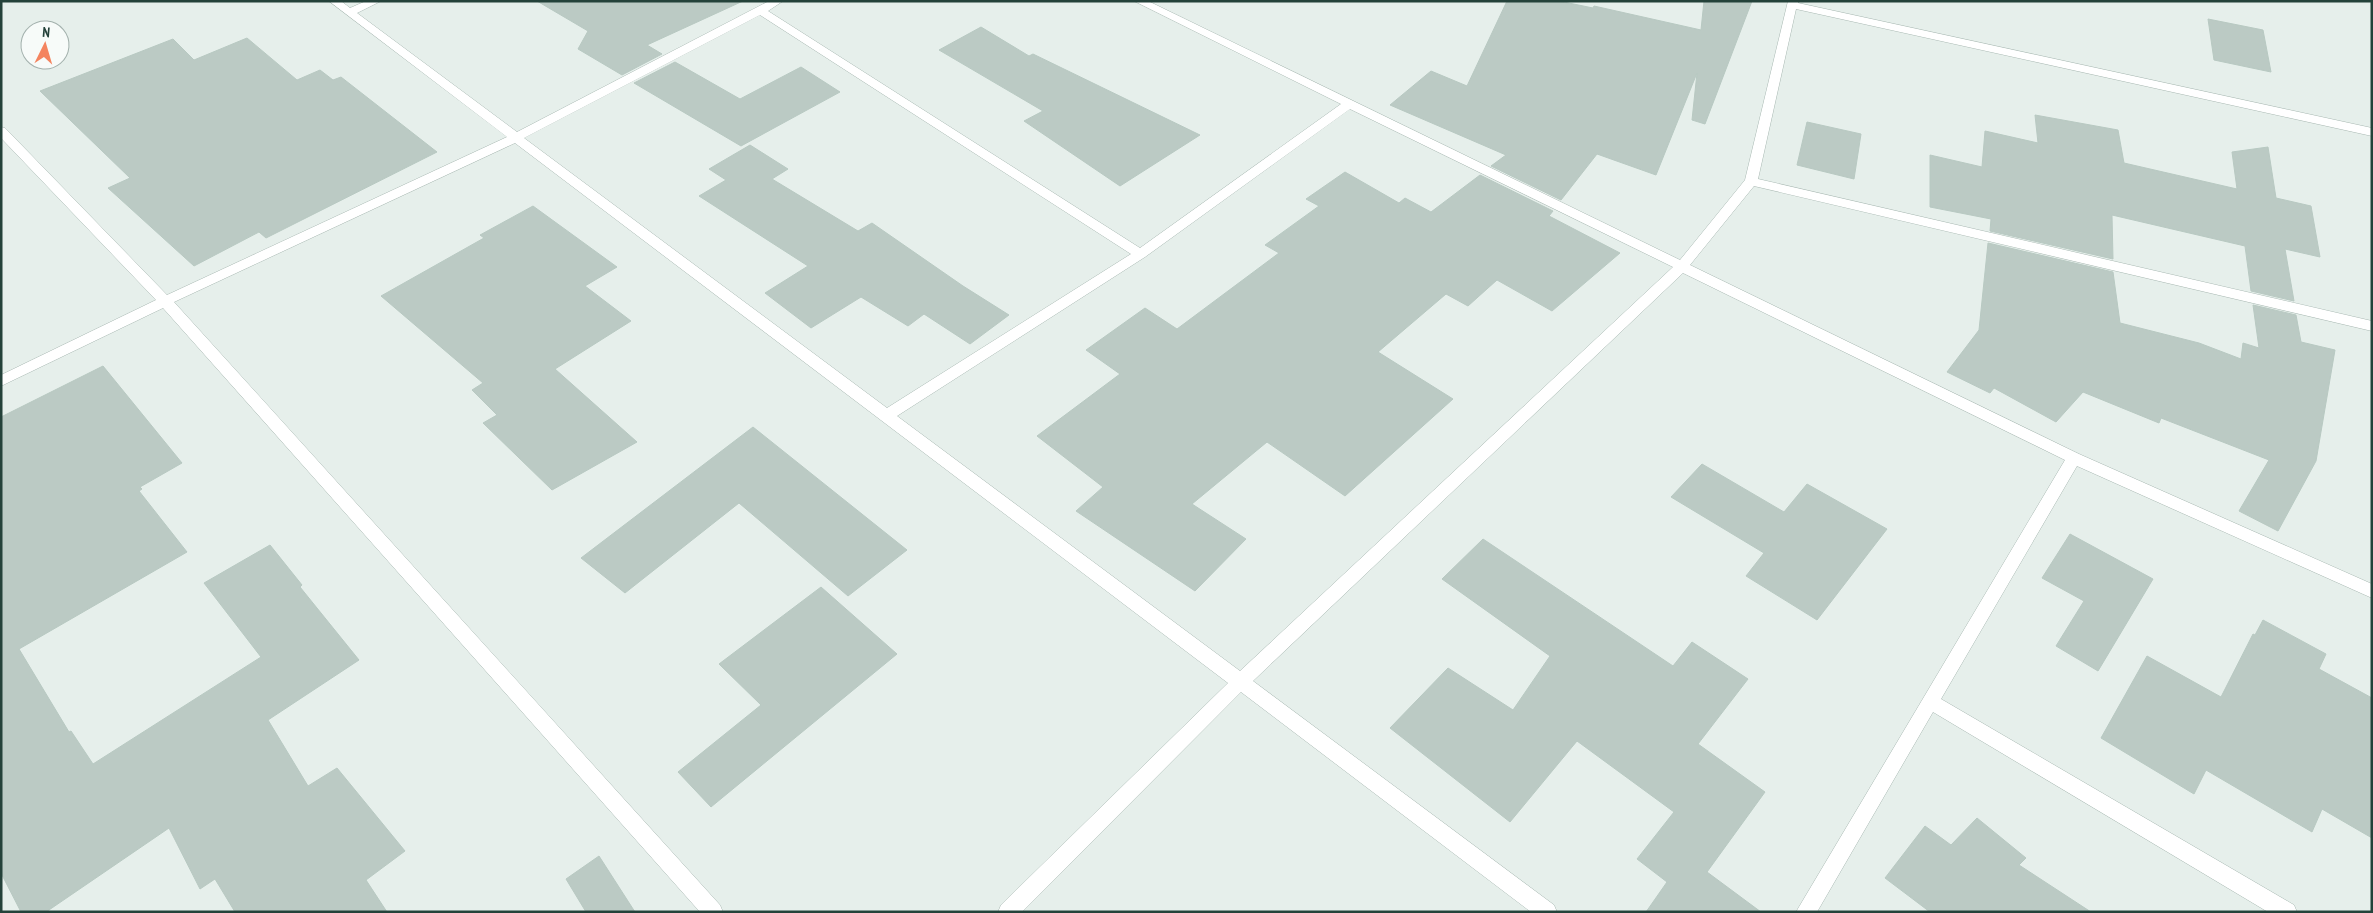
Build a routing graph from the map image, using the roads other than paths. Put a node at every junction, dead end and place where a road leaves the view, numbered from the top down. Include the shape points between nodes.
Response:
1 (334, 1) edge
2 (376, 1) edge
3 (778, 1) edge
4 (1139, 1) edge
5 (1793, 3) edge
6 (761, 11) junction
7 (350, 12) junction
8 (1348, 105) junction
9 (1, 131) edge
10 (2372, 132) edge
11 (516, 138) junction
12 (1751, 181) junction
13 (1140, 254) junction
14 (1682, 266) junction
15 (165, 301) junction
16 (2372, 326) edge
17 (1, 381) edge
18 (886, 416) junction
19 (2074, 458) junction
20 (2372, 591) edge
21 (1241, 681) junction
22 (1930, 701) junction
23 (714, 912) edge
24 (1008, 912) edge
25 (1547, 912) edge
26 (1806, 912) edge
27 (2287, 912) edge

1 - 7 street
2 - 7 street
3 - 6 street
4 - 8 street
5 - 10 street
5 - 12 street
6 - 11 street
6 - 13 street
7 - 11 street
8 - 13 street
8 - 14 street
9 - 15 street
11 - 15 street
11 - 18 street
12 - 14 street
12 - 16 street
13 - 18 street
14 - 19 street
14 - 21 street
15 - 17 street
15 - 23 street
18 - 21 street
19 - 20 street
19 - 22 street
21 - 24 street
21 - 25 street
22 - 26 street
22 - 27 street

